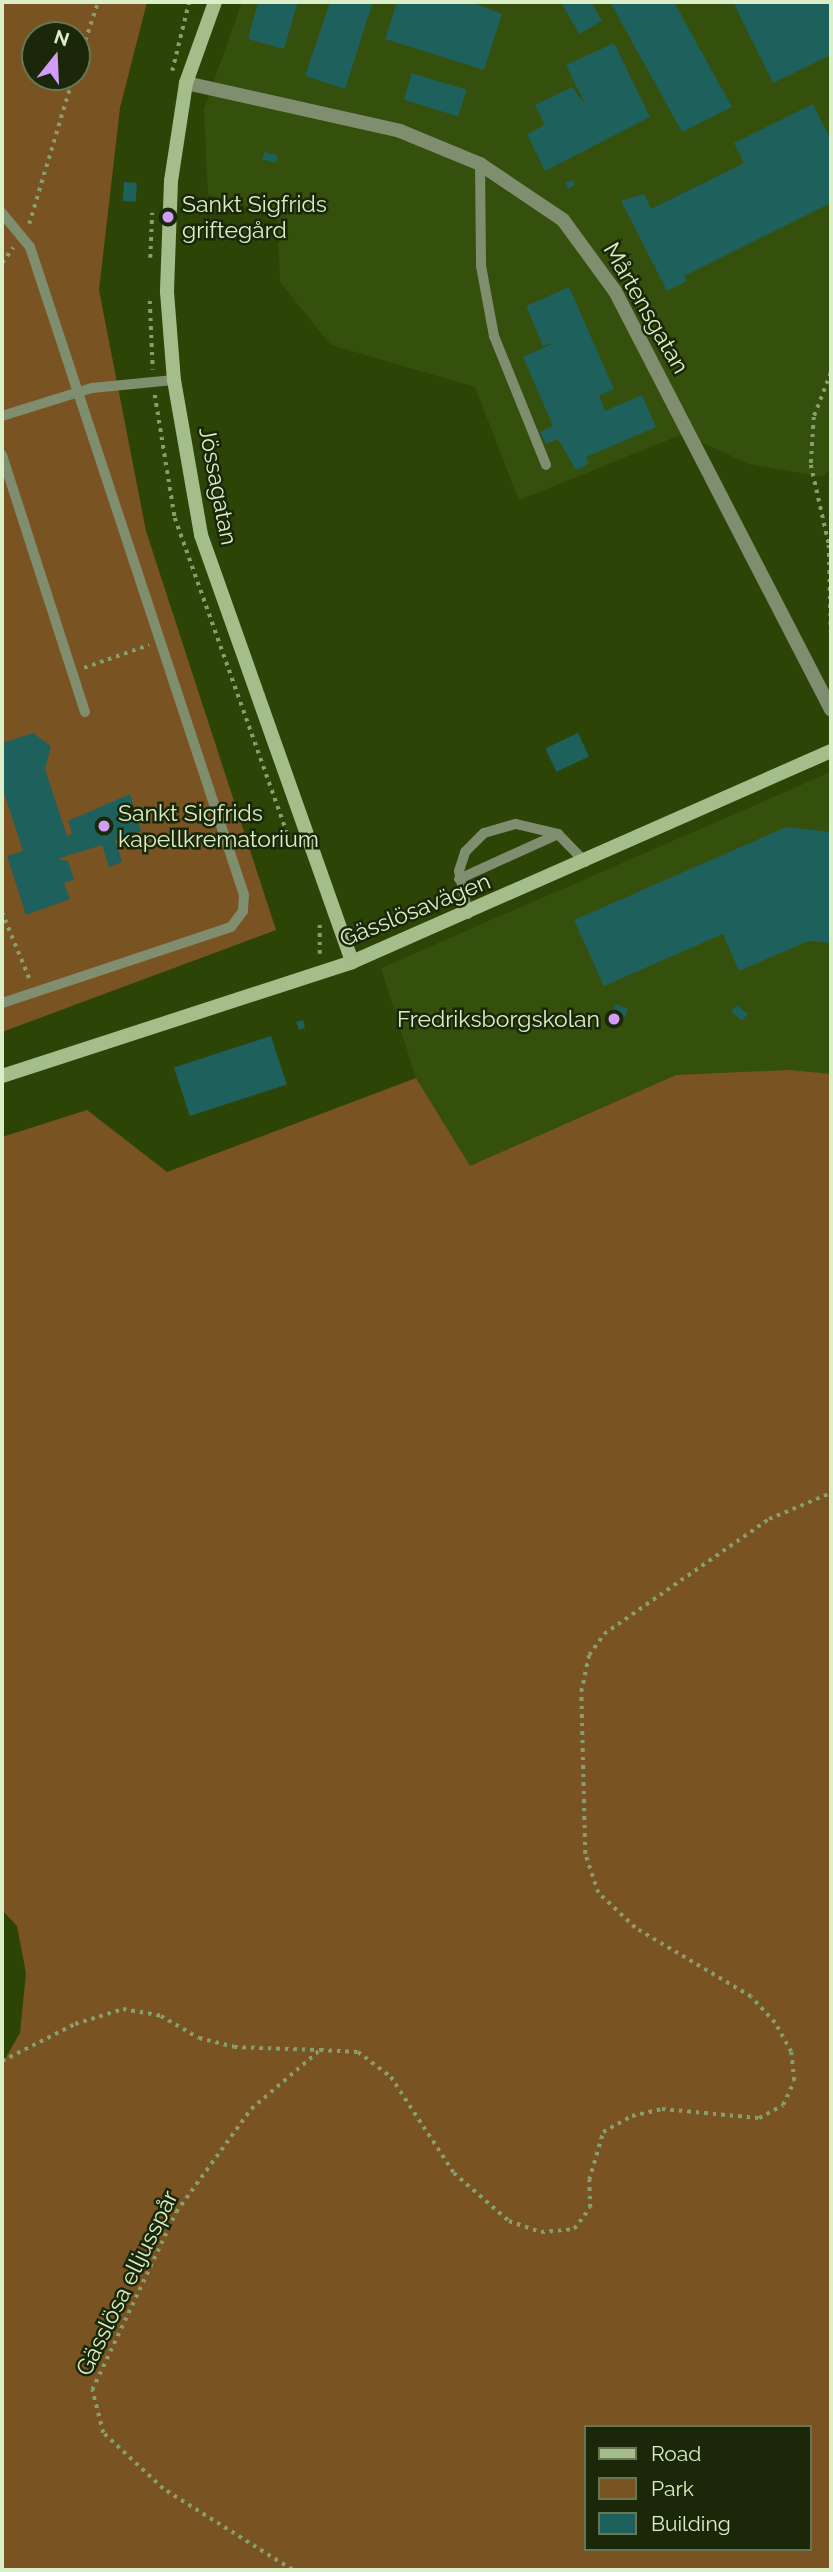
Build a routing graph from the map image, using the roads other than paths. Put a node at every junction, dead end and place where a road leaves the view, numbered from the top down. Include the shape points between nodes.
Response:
1 (215, 2) edge
2 (186, 83) junction
3 (480, 164) junction
4 (2, 212) edge
5 (174, 380) junction
6 (75, 393) junction
7 (2, 416) edge
8 (2, 455) edge
9 (546, 466) dead end
10 (831, 709) edge
11 (85, 712) dead end
12 (831, 751) edge
13 (558, 834) junction
14 (585, 862) junction
15 (459, 879) junction
16 (468, 915) junction
17 (352, 961) junction
18 (2, 1003) edge
19 (2, 1076) edge

1 - 2 street, Jössagatan
2 - 3 street, Mårtensgatan via 400,131
2 - 5 street, Jössagatan via 167,240
3 - 9 lane via 481,266 494,336
3 - 10 street, Mårtensgatan via 563,220 597,262
4 - 6 lane via 23,234
5 - 6 lane
5 - 17 street, Jössagatan via 201,535
6 - 7 lane
6 - 18 lane via 244,895 243,911 238,922 215,933
8 - 11 lane
12 - 14 street, Gässlösavägen
13 - 14 lane
13 - 15 lane
13 - 15 lane via 516,824 484,832 465,852
14 - 16 street, Gässlösavägen
15 - 16 lane
16 - 17 street, Gässlösavägen
17 - 19 street, Gässlösavägen

